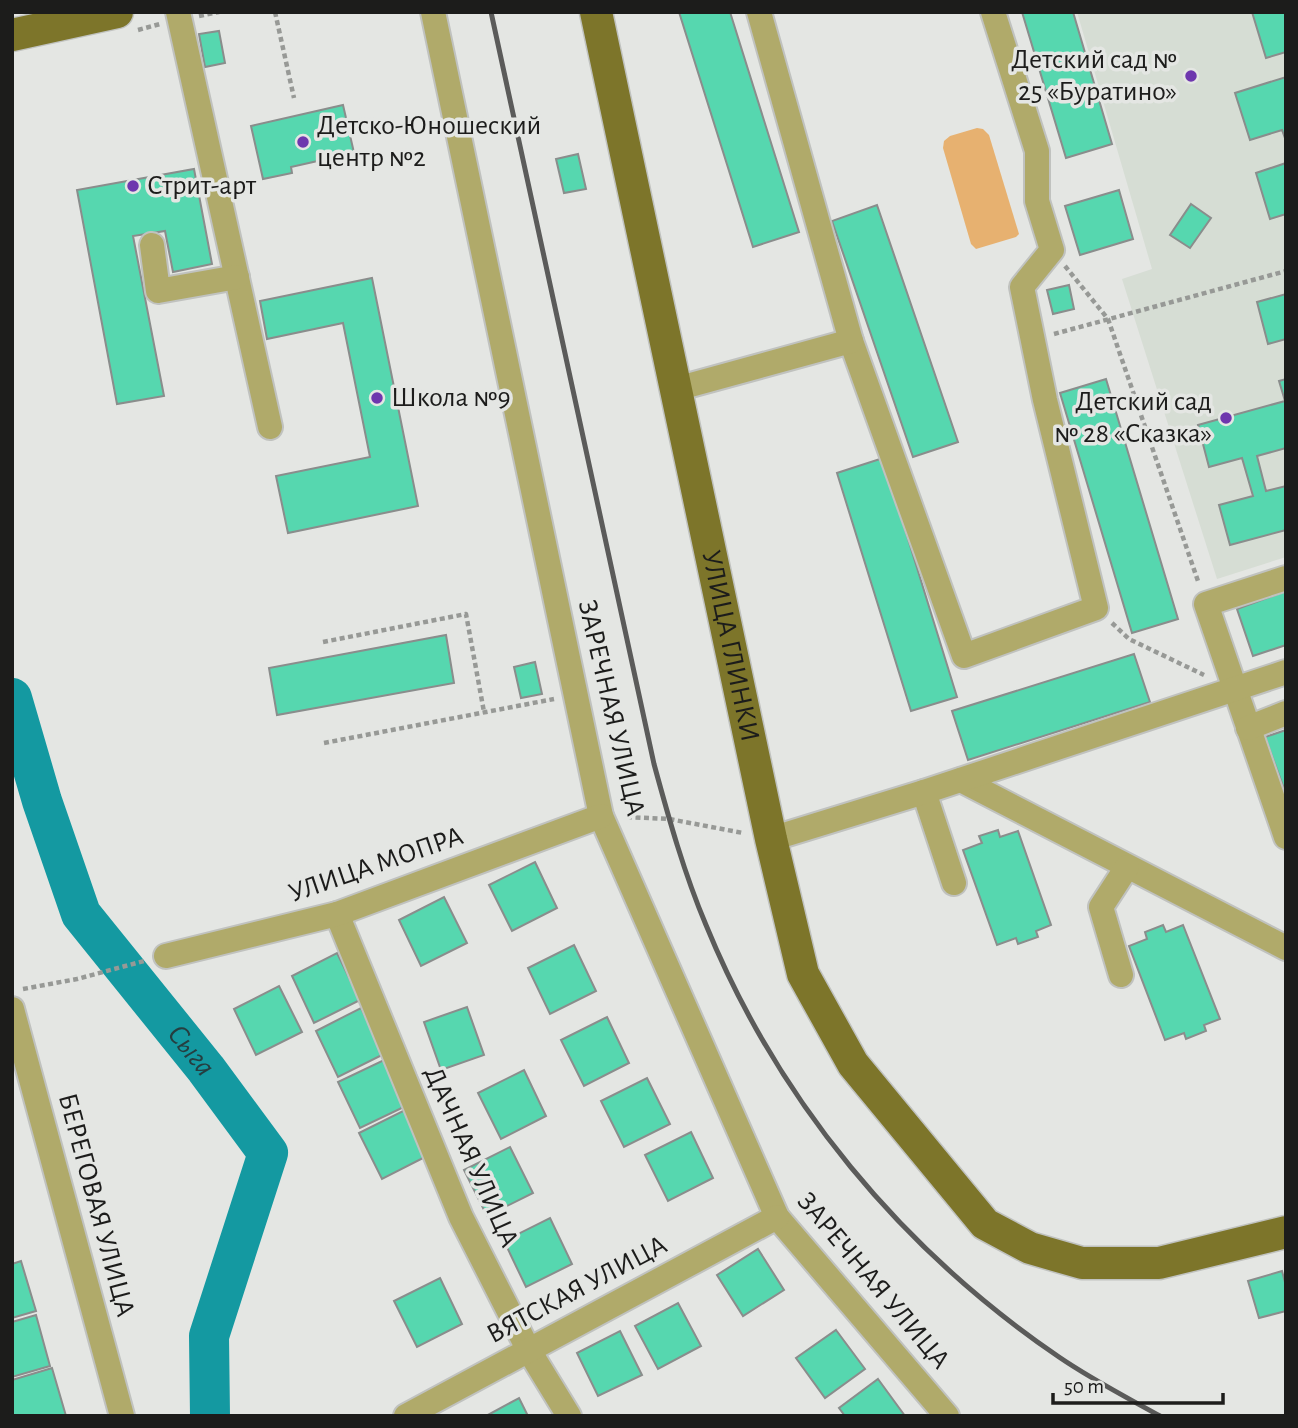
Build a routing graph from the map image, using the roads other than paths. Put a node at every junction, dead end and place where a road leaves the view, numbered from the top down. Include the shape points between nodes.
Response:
1 (117, 12) edge
2 (178, 12) edge
3 (433, 12) edge
4 (596, 12) edge
5 (759, 12) edge
6 (993, 12) edge
7 (31, 25) edge
8 (152, 245) dead end
9 (237, 277) junction
10 (851, 341) junction
11 (676, 389) junction
12 (270, 427) dead end
13 (1286, 578) edge
14 (1286, 672) edge
15 (1234, 690) junction
16 (1286, 713) edge
17 (1248, 728) junction
18 (961, 780) junction
19 (924, 792) junction
20 (601, 816) junction
21 (1286, 837) edge
22 (771, 839) junction
23 (1127, 867) junction
24 (954, 883) dead end
25 (337, 914) junction
26 (1284, 944) edge
27 (154, 958) road end
28 (1121, 975) dead end
29 (12, 1009) edge
30 (777, 1217) junction
31 (1286, 1232) edge
32 (527, 1349) junction
33 (122, 1416) edge
34 (406, 1416) edge
35 (569, 1416) edge
36 (947, 1416) edge

1 - 7 main road
2 - 9 street
3 - 20 street, ЗАРЕЧНАЯ УЛИЦА
4 - 11 main road, УЛИЦА ГЛИНКИ
5 - 10 street
6 - 10 street via 1037,151 1037,201 1052,250 1022,287 1096,608 964,656
8 - 9 street via 158,291
9 - 12 street
10 - 11 street
11 - 22 main road, УЛИЦА ГЛИНКИ
13 - 15 street via 1206,604
14 - 15 street
15 - 17 street
15 - 18 street
16 - 17 street
17 - 21 street
18 - 19 street
18 - 23 street
19 - 22 street
19 - 24 street
20 - 25 street, УЛИЦА МОПРА
20 - 30 street, ЗАРЕЧНАЯ УЛИЦА
22 - 31 main road, УЛИЦА ГЛИНКИ via 803,974 853,1064 985,1224 1030,1248 1082,1263 1158,1263
23 - 26 street
23 - 28 street via 1101,907
25 - 27 street, УЛИЦА МОПРА
25 - 32 street, ДАЧНАЯ УЛИЦА via 461,1217
29 - 33 street, БЕРЕГОВАЯ УЛИЦА
30 - 32 street, ВЯТСКАЯ УЛИЦА
30 - 36 street, ЗАРЕЧНАЯ УЛИЦА
32 - 34 street, ВЯТСКАЯ УЛИЦА
32 - 35 street, ДАЧНАЯ УЛИЦА

